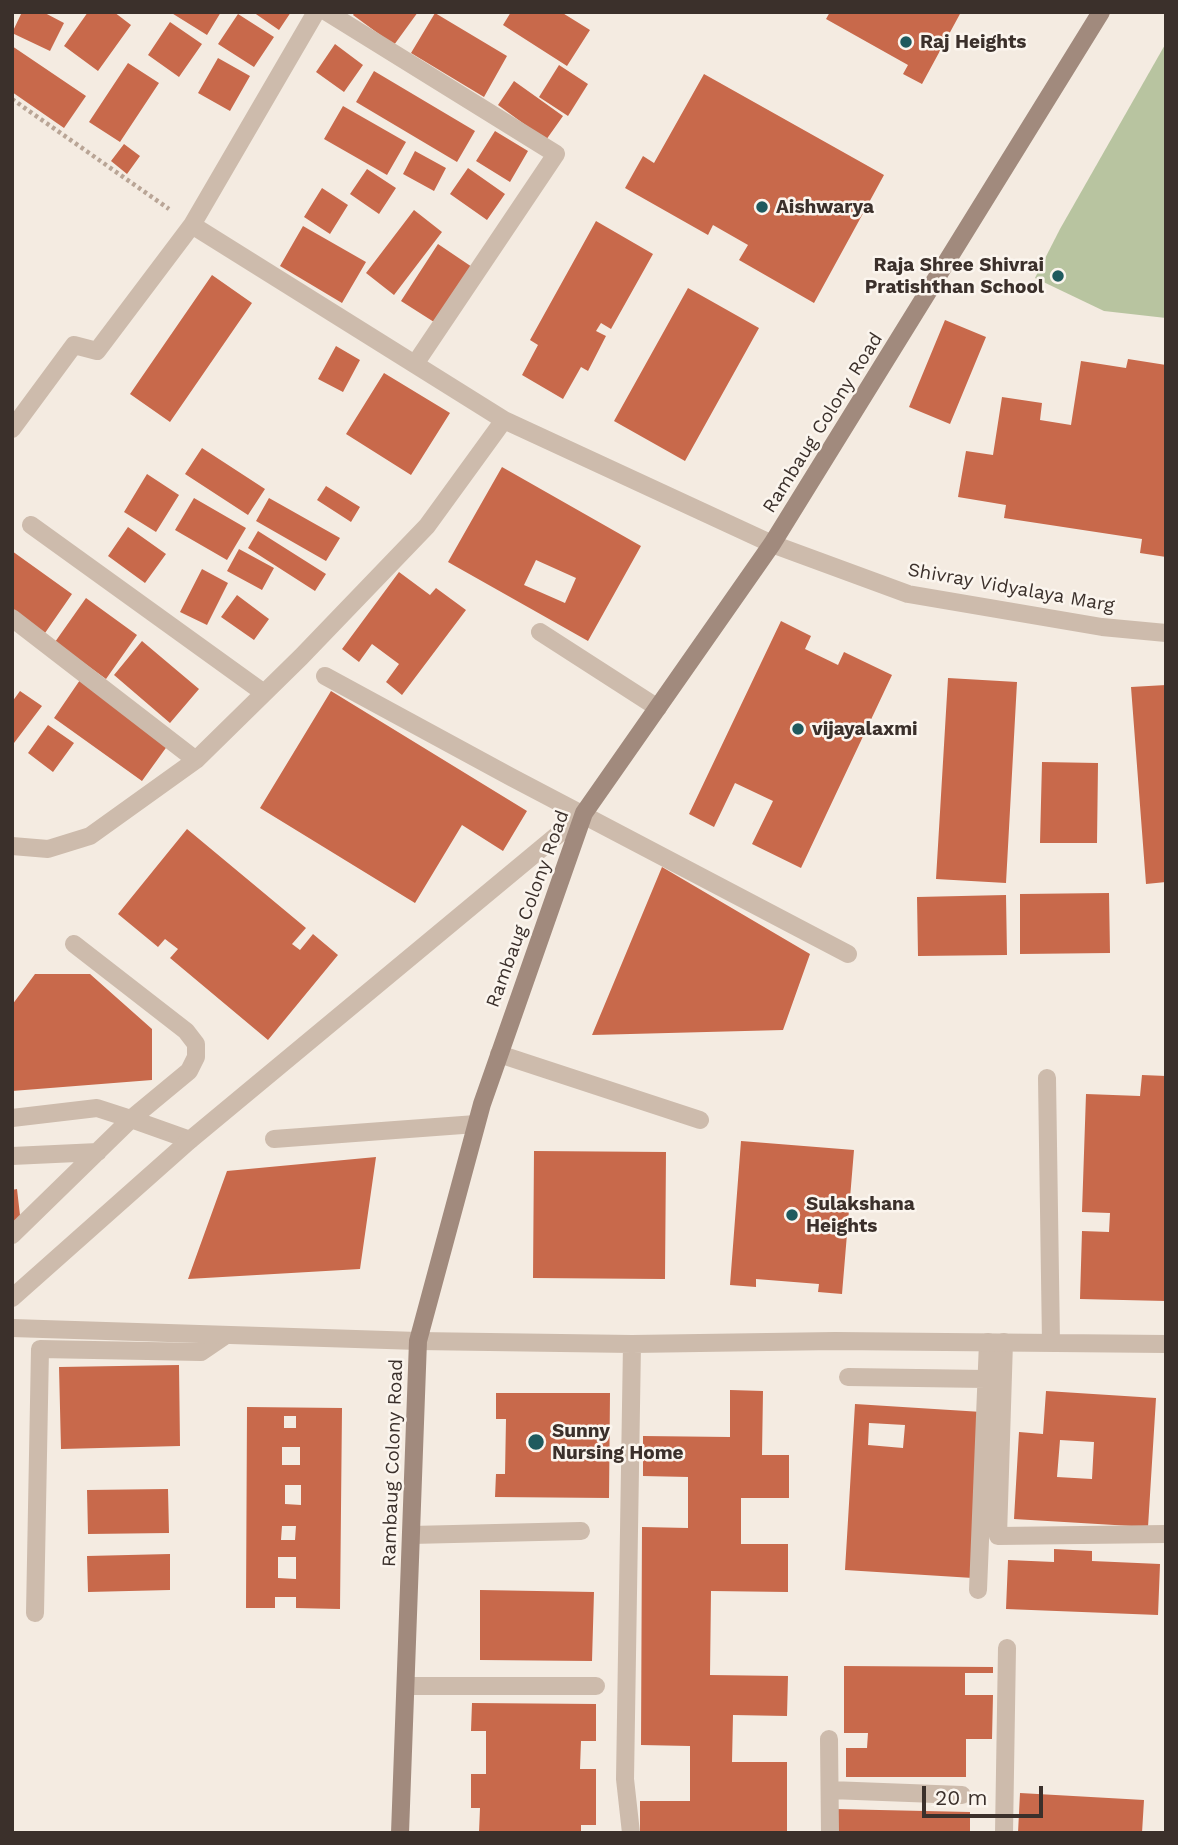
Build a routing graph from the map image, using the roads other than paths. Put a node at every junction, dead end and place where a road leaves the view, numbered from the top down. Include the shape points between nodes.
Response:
1 (316, 12) edge
2 (327, 12) edge
3 (1101, 12) edge
4 (192, 225) junction
5 (415, 364) junction
6 (504, 420) junction
7 (12, 429) edge
8 (31, 524) dead end
9 (772, 544) junction
10 (12, 618) edge
11 (540, 632) dead end
12 (1166, 633) edge
13 (325, 676) dead end
14 (264, 693) junction
15 (658, 708) junction
16 (196, 760) junction
17 (584, 813) junction
18 (12, 846) edge
19 (74, 944) dead end
20 (848, 954) dead end
21 (499, 1054) junction
22 (1047, 1078) dead end
23 (12, 1118) edge
24 (131, 1119) junction
25 (700, 1121) dead end
26 (476, 1124) junction
27 (274, 1139) dead end
28 (190, 1140) junction
29 (98, 1152) junction
30 (12, 1156) edge
31 (12, 1235) edge
32 (12, 1298) edge
33 (12, 1328) edge
34 (226, 1335) junction
35 (418, 1340) junction
36 (996, 1342) junction
37 (1051, 1343) junction
38 (632, 1344) junction
39 (1166, 1344) edge
40 (848, 1377) dead end
41 (986, 1379) junction
42 (581, 1531) dead end
43 (1166, 1534) edge
44 (411, 1535) junction
45 (978, 1590) dead end
46 (35, 1613) dead end
47 (1007, 1648) dead end
48 (406, 1686) junction
49 (596, 1686) dead end
50 (829, 1739) dead end
51 (830, 1790) junction
52 (962, 1795) dead end
53 (400, 1833) edge
54 (631, 1833) edge
55 (830, 1833) edge
56 (1003, 1833) edge

1 - 4 street
2 - 5 street via 556,154
3 - 9 street, Rambaug Colony Road
4 - 5 street, Shivray Vidyalaya Marg
4 - 7 street via 97,351 74,345
5 - 6 street, Shivray Vidyalaya Marg
6 - 9 street, Shivray Vidyalaya Marg
6 - 14 street via 427,526
8 - 14 street
9 - 12 street, Shivray Vidyalaya Marg via 908,594 1102,627
9 - 15 street, Rambaug Colony Road
10 - 16 street
11 - 15 street
13 - 17 street
14 - 16 street
15 - 17 street, Rambaug Colony Road
16 - 18 street via 90,836 48,849
17 - 20 street
17 - 21 street, Rambaug Colony Road
17 - 28 street
19 - 24 street via 186,1031 196,1044 189,1072
21 - 25 street
21 - 26 street, Rambaug Colony Road
22 - 37 street
23 - 24 street via 97,1108
24 - 28 street
24 - 29 street
26 - 27 street
26 - 35 street, Rambaug Colony Road
28 - 32 street
29 - 30 street
29 - 31 street
33 - 34 street
34 - 35 street
34 - 46 street via 201,1352 40,1349
35 - 38 street
35 - 44 street, Rambaug Colony Road
36 - 37 street
36 - 38 street
36 - 41 street
36 - 43 street via 998,1536
37 - 39 street
38 - 54 street via 625,1779
40 - 41 street
41 - 45 street
42 - 44 street
44 - 48 street, Rambaug Colony Road
47 - 56 street
48 - 49 street
48 - 53 street, Rambaug Colony Road
50 - 51 street
51 - 52 street
51 - 55 street

